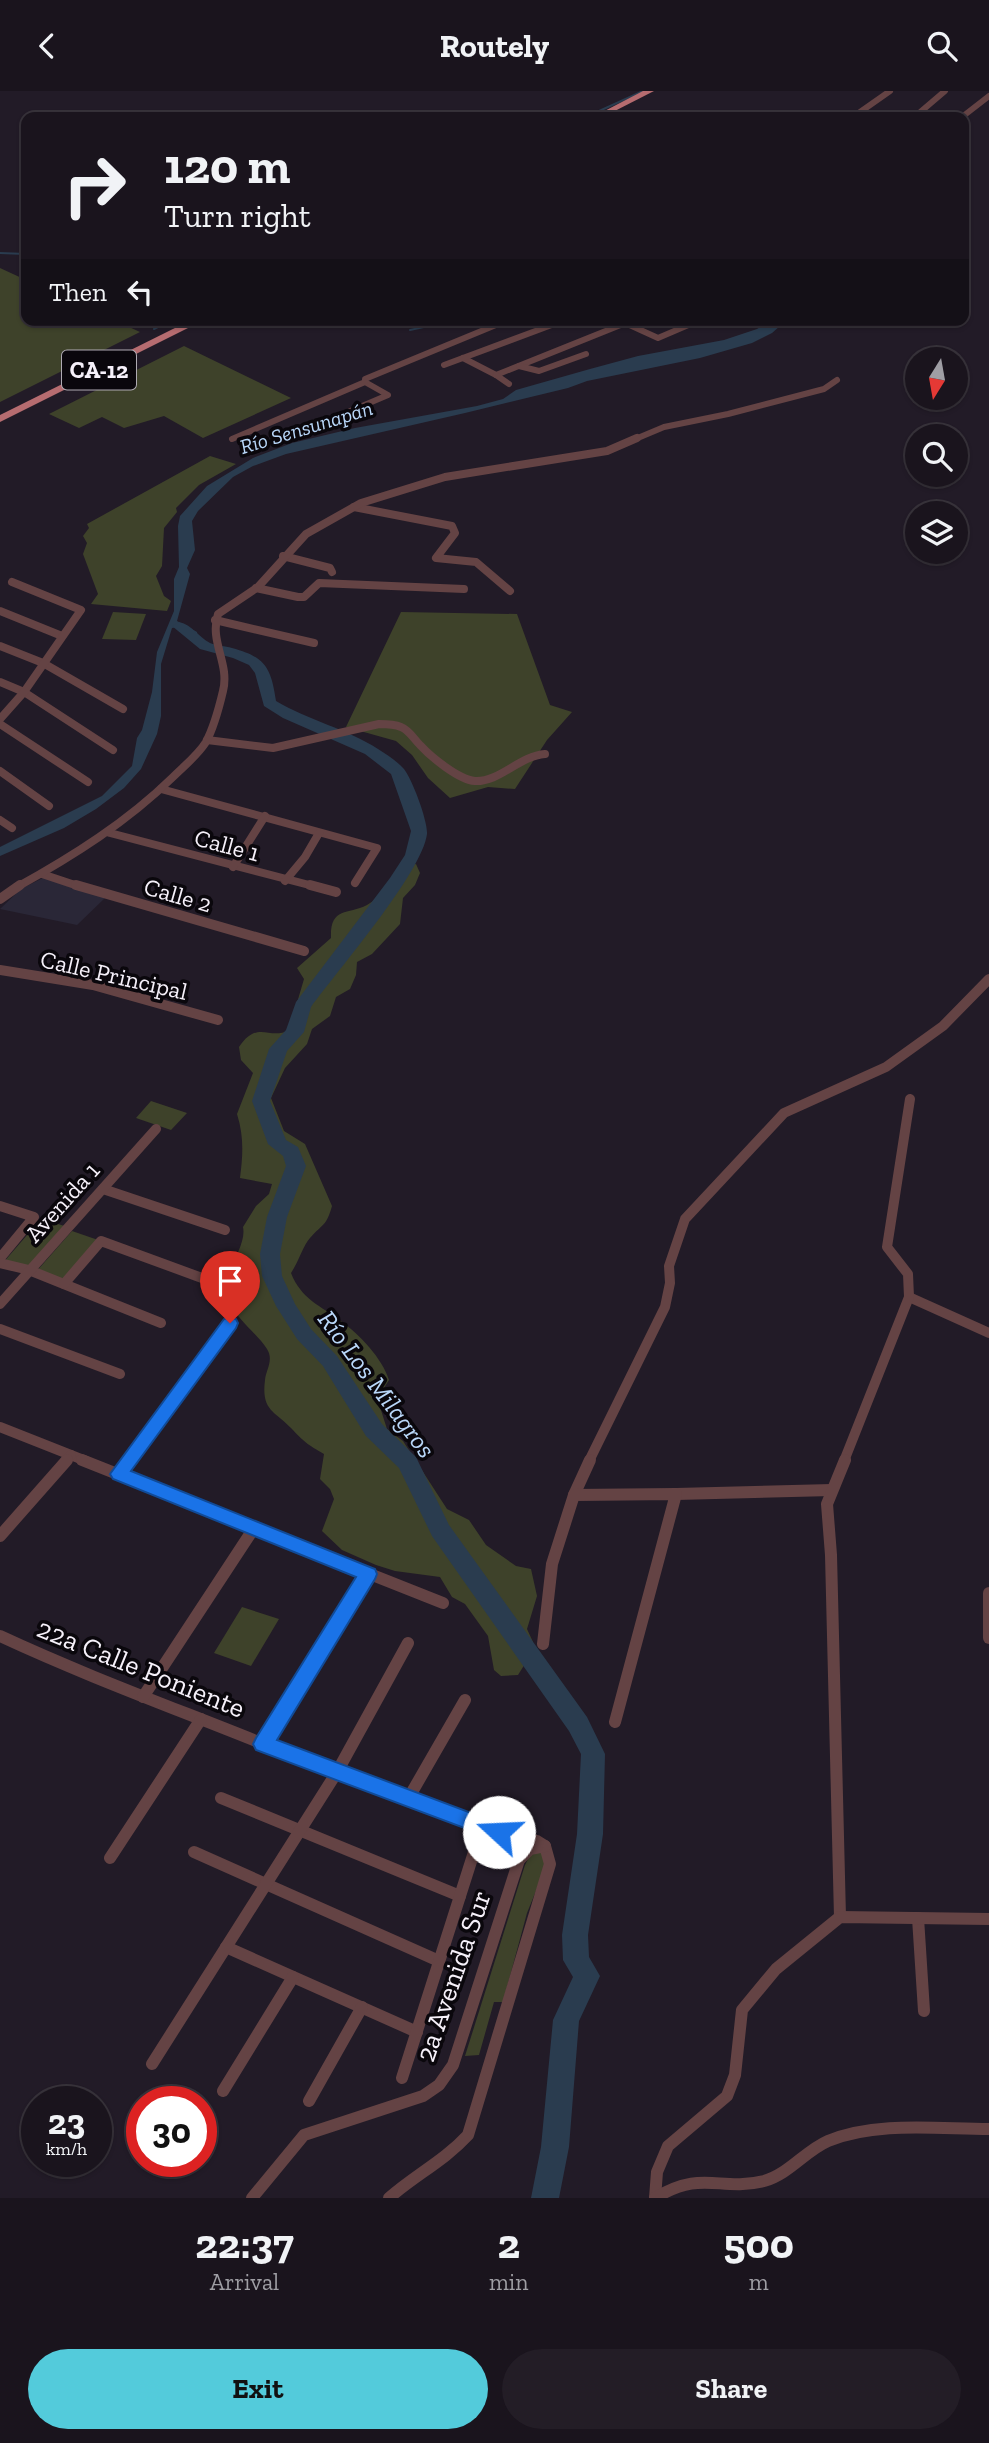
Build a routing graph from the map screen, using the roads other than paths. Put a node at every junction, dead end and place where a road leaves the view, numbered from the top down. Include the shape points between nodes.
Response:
1 (650, 91) edge
2 (664, 91) edge
3 (890, 91) edge
4 (945, 91) edge
5 (989, 96) edge
6 (607, 112) edge
7 (621, 112) edge
8 (860, 112) edge
9 (920, 112) edge
10 (968, 112) edge
11 (169, 326) edge
12 (186, 326) edge
13 (493, 326) edge
14 (549, 326) edge
15 (614, 326) edge
16 (635, 326) edge
17 (686, 326) edge
18 (586, 354) dead end
19 (463, 358) junction
20 (444, 365) dead end
21 (519, 366) junction
22 (496, 375) junction
23 (836, 380) dead end
24 (365, 382) junction
25 (509, 384) dead end
26 (0, 411) edge
27 (341, 415) dead end
28 (0, 419) edge
29 (232, 439) dead end
30 (354, 507) junction
31 (284, 556) junction
32 (332, 572) dead end
33 (12, 582) dead end
34 (256, 588) junction
35 (464, 589) dead end
36 (510, 591) dead end
37 (0, 611) edge
38 (215, 620) junction
39 (62, 636) junction
40 (314, 643) dead end
41 (0, 646) edge
42 (43, 663) junction
43 (0, 682) edge
44 (24, 692) junction
45 (123, 709) dead end
46 (0, 719) edge
47 (207, 740) junction
48 (113, 750) dead end
49 (545, 754) dead end
50 (0, 771) edge
51 (88, 782) dead end
52 (161, 789) junction
53 (49, 806) dead end
54 (265, 816) junction
55 (0, 820) edge
56 (12, 828) dead end
57 (319, 832) junction
58 (110, 833) junction
59 (233, 867) junction
60 (42, 874) junction
61 (285, 881) junction
62 (355, 883) dead end
63 (336, 892) dead end
64 (0, 899) edge
65 (304, 951) dead end
66 (0, 970) edge
67 (989, 979) edge
68 (218, 1020) dead end
69 (910, 1099) dead end
70 (156, 1129) dead end
71 (103, 1189) junction
72 (0, 1206) edge
73 (225, 1230) dead end
74 (0, 1260) edge
75 (29, 1271) junction
76 (202, 1279) dead end
77 (64, 1284) junction
78 (909, 1297) junction
79 (0, 1304) edge
80 (161, 1323) dead end
81 (230, 1323) dead end
82 (0, 1329) edge
83 (989, 1332) edge
84 (120, 1374) dead end
85 (0, 1427) edge
86 (71, 1455) junction
87 (119, 1474) junction
88 (832, 1490) junction
89 (676, 1494) junction
90 (573, 1495) junction
91 (254, 1528) junction
92 (0, 1536) edge
93 (368, 1574) junction
94 (989, 1593) edge
95 (443, 1603) dead end
96 (0, 1636) edge
97 (989, 1638) edge
98 (408, 1643) dead end
99 (543, 1644) dead end
100 (143, 1697) junction
101 (465, 1700) dead end
102 (201, 1719) junction
103 (615, 1722) dead end
104 (264, 1744) junction
105 (337, 1772) junction
106 (221, 1798) dead end
107 (408, 1799) junction
108 (482, 1827) junction
109 (300, 1830) junction
110 (499, 1832) junction
111 (545, 1846) junction
112 (194, 1852) dead end
113 (110, 1858) dead end
114 (519, 1860) junction
115 (266, 1884) junction
116 (460, 1896) junction
117 (840, 1917) junction
118 (918, 1918) junction
119 (989, 1919) edge
120 (226, 1947) junction
121 (439, 1961) junction
122 (293, 1977) junction
123 (362, 2007) junction
124 (923, 2011) dead end
125 (417, 2032) junction
126 (152, 2064) dead end
127 (402, 2078) dead end
128 (223, 2091) dead end
129 (309, 2101) dead end
130 (989, 2129) edge
131 (252, 2198) edge
132 (389, 2198) edge
133 (655, 2198) edge

1 - 6 highway
2 - 7 highway
3 - 8 street
4 - 9 street
5 - 10 street
11 - 26 highway, CA-12
12 - 28 highway, CA-12
13 - 24 street
14 - 19 street
15 - 21 street
16 - 17 street via 658,338
18 - 21 street via 539,371
19 - 20 street
19 - 22 street
21 - 22 street
22 - 25 street
23 - 30 street via 824,389 664,427 607,451 445,477
24 - 27 street via 388,395
24 - 29 street
30 - 31 street via 306,534
30 - 36 street via 452,526 455,533 436,558 476,562
31 - 32 street
31 - 34 street
33 - 39 street via 81,610
34 - 35 street via 298,597 319,583
34 - 38 street
37 - 39 street
38 - 40 street
38 - 47 street via 214,637 227,678
39 - 42 street
41 - 42 street
42 - 44 street
42 - 45 street
43 - 44 street
44 - 46 street
44 - 48 street
46 - 51 street
47 - 49 street via 273,748 379,724 401,726 464,779 485,780 522,757
47 - 52 street
50 - 53 street
52 - 54 street
52 - 58 street
54 - 57 street
54 - 59 street
55 - 56 street
57 - 61 street
57 - 62 street via 377,848
58 - 59 street, Calle 1
58 - 60 street
59 - 61 street, Calle 1
60 - 64 street
60 - 65 street, Calle 2
61 - 63 street, Calle 1
66 - 68 street, Calle Principal via 93,985
67 - 90 street via 943,1025 886,1067 784,1113 685,1219 669,1266 665,1307
69 - 78 street via 887,1247 907,1268
70 - 71 street, Avenida 1
71 - 73 street
71 - 75 street, Avenida 1
72 - 74 street via 34,1217
74 - 75 street
75 - 77 street
75 - 79 street, Avenida 1
76 - 77 street via 101,1241
77 - 80 street
78 - 83 street
78 - 88 street
81 - 87 street
82 - 84 street
85 - 86 street
86 - 87 street
86 - 92 street
87 - 91 street
88 - 89 street
88 - 117 street via 827,1504
89 - 90 street
89 - 103 street
90 - 99 street via 552,1564
91 - 93 street
91 - 100 street
93 - 95 street
93 - 104 street
94 - 97 street
96 - 100 street, 22a Calle Poniente
98 - 105 street
100 - 102 street, 22a Calle Poniente
101 - 107 street
102 - 104 street, 22a Calle Poniente
102 - 113 street
104 - 105 street, 22a Calle Poniente
105 - 107 street, 22a Calle Poniente
105 - 109 street
106 - 109 street
107 - 108 street, 22a Calle Poniente
108 - 110 street, 22a Calle Poniente
108 - 116 street
109 - 115 street
109 - 116 street
110 - 111 street, 22a Calle Poniente
110 - 114 street via 512,1842
111 - 114 street via 530,1849
111 - 132 street via 550,1864 468,2135 450,2155
112 - 115 street
114 - 131 street, 2a Avenida Sur via 453,2065 439,2085 423,2096 304,2135
115 - 120 street
115 - 121 street
116 - 121 street
117 - 118 street
117 - 133 street via 776,1969 742,2010 735,2075 727,2096 668,2146 657,2172
118 - 119 street
118 - 124 street
120 - 122 street
120 - 126 street
121 - 125 street
122 - 123 street
122 - 128 street
123 - 125 street
123 - 129 street
125 - 127 street
130 - 133 street via 853,2133 809,2151 769,2179 751,2183 692,2181 674,2185

